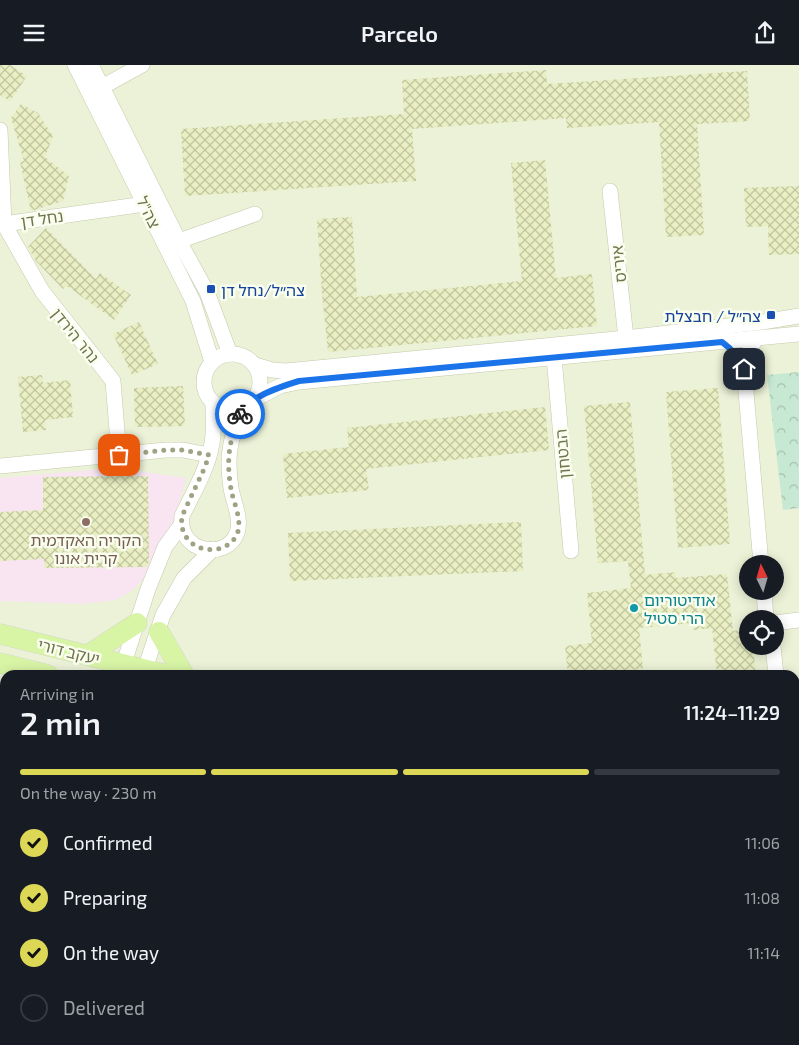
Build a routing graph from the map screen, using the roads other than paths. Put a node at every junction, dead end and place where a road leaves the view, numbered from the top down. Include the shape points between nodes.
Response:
1 (75, 65) edge
2 (91, 65) edge
3 (142, 65) edge
4 (102, 87) junction
5 (0, 130) edge
6 (610, 191) dead end
7 (145, 204) junction
8 (255, 214) dead end
9 (2, 224) edge
10 (179, 241) junction
11 (799, 316) edge
12 (799, 334) edge
13 (626, 338) junction
14 (756, 338) junction
15 (722, 342) junction
16 (230, 354) junction
17 (554, 357) junction
18 (212, 362) junction
19 (255, 365) junction
20 (744, 369) junction
21 (255, 399) junction
22 (212, 403) junction
23 (243, 409) junction
24 (119, 455) junction
25 (209, 455) junction
26 (0, 466) edge
27 (181, 525) junction
28 (213, 549) junction
29 (571, 551) dead end
30 (760, 555) edge
31 (799, 620) edge
32 (784, 622) edge
33 (137, 623) junction
34 (158, 631) junction
35 (0, 634) edge
36 (88, 655) junction
37 (774, 655) edge
38 (0, 663) edge
39 (28, 670) edge
40 (121, 670) edge
41 (145, 670) edge
42 (181, 670) edge
43 (775, 670) edge

1 - 7 street, צה"ל
2 - 4 street, צה"ל
3 - 4 street
4 - 10 street, צה"ל
5 - 9 street, נחל דן
6 - 13 street, איריס
7 - 9 street, נחל דן
7 - 18 street, צה"ל via 193,301
8 - 10 street
9 - 24 street, נהר הירדן via 42,291 113,381
10 - 16 street, צה"ל via 207,292
11 - 13 street
12 - 14 street
13 - 19 street via 286,371
14 - 15 street
14 - 20 street
15 - 17 street
15 - 20 street via 732,349
16 - 18 street
16 - 19 street via 239,355
17 - 21 street via 299,381 280,386
17 - 29 street, הבטחון
18 - 22 street via 204,378 204,387
19 - 21 street via 261,382
20 - 30 street
21 - 23 street
22 - 23 street via 227,411
22 - 25 street via 213,435
23 - 28 street via 231,436 229,455 237,533 225,547
24 - 25 street via 183,450
24 - 26 street
25 - 27 street
27 - 28 street via 182,532 195,546
27 - 33 street via 165,547
28 - 34 street via 184,578 163,615
31 - 32 street
33 - 36 main road
33 - 40 street
34 - 41 street
34 - 42 main road
35 - 36 main road, יעקב דורי
36 - 40 main road, יעקב דורי
37 - 43 street
38 - 39 main road, יעקב דורי

